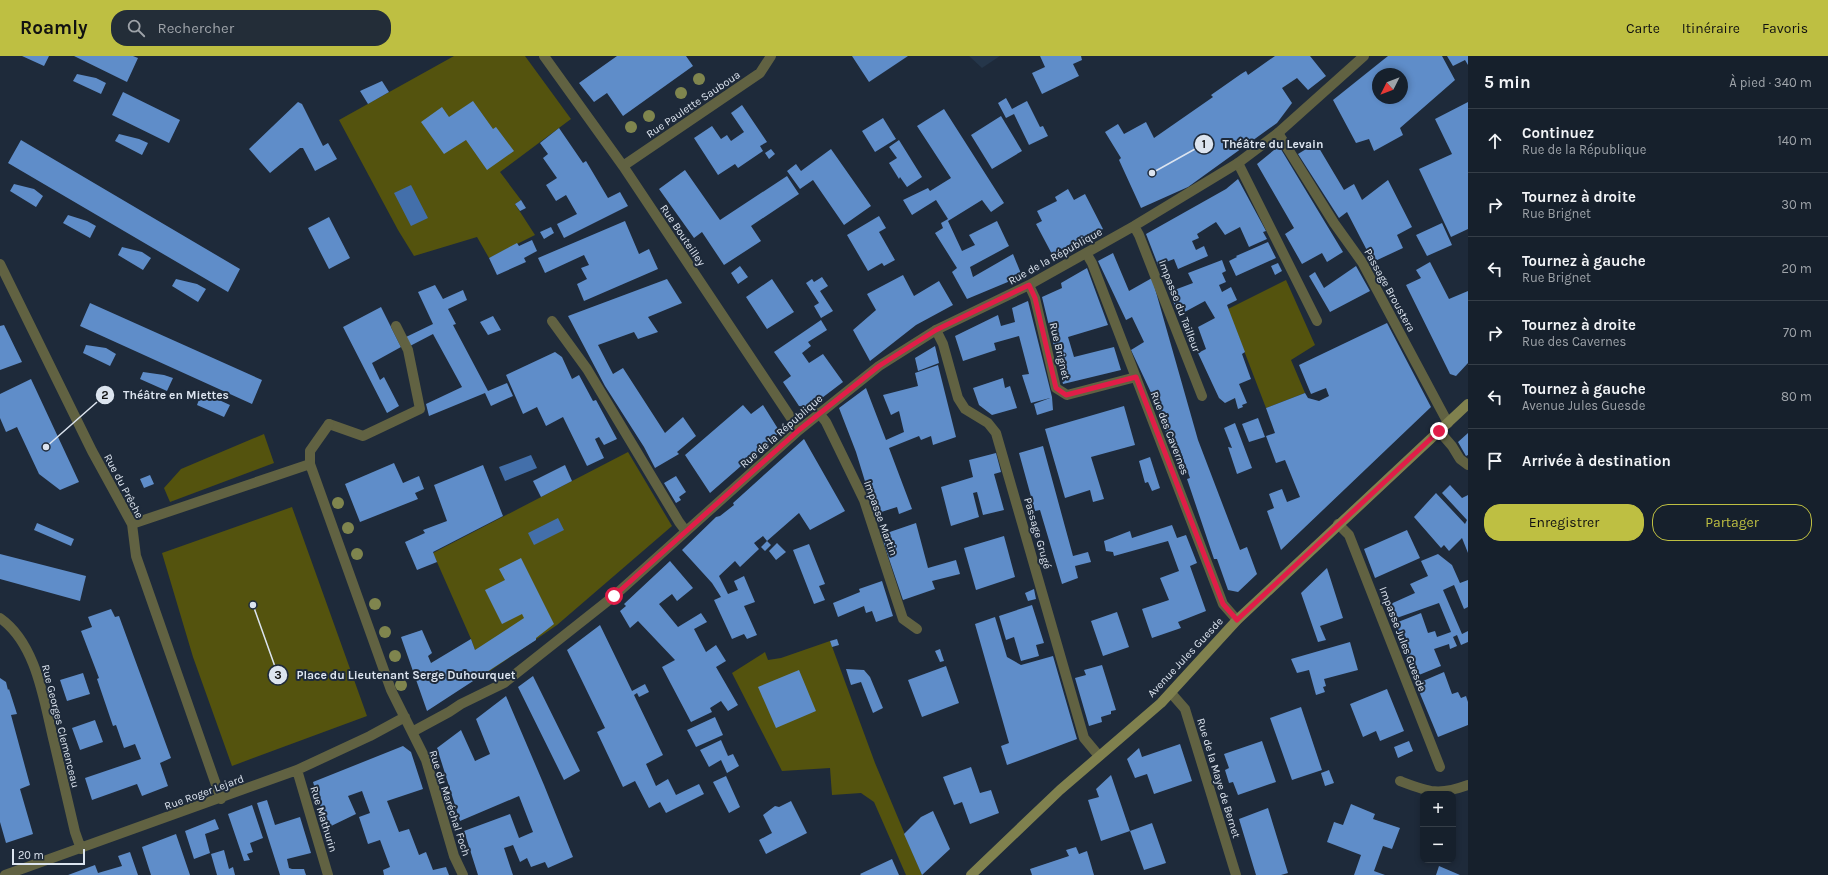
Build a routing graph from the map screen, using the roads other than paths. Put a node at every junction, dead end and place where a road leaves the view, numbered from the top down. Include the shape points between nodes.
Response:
1 (544, 56) edge
2 (771, 56) edge
3 (1364, 56) edge
4 (1278, 133) junction
5 (1238, 163) junction
6 (623, 166) junction
7 (1134, 226) junction
8 (1086, 253) junction
9 (0, 264) edge
10 (1029, 285) junction
11 (552, 321) dead end
12 (1317, 321) dead end
13 (396, 326) dead end
14 (936, 330) junction
15 (1136, 377) junction
16 (1202, 396) dead end
17 (1468, 404) edge
18 (819, 413) junction
19 (1448, 423) junction
20 (799, 430) junction
21 (1439, 431) junction
22 (310, 464) junction
23 (1468, 465) edge
24 (132, 524) junction
25 (1338, 524) junction
26 (686, 530) junction
27 (0, 618) edge
28 (1237, 620) junction
29 (917, 630) dead end
30 (1171, 693) junction
31 (405, 717) junction
32 (412, 732) junction
33 (1099, 756) junction
34 (1440, 767) dead end
35 (297, 770) junction
36 (1400, 781) dead end
37 (1468, 785) edge
38 (221, 798) junction
39 (81, 848) junction
40 (5, 875) edge
41 (328, 875) edge
42 (463, 875) edge
43 (971, 875) edge
44 (1236, 875) edge

1 - 6 street, Rue Bouteilley
2 - 6 street, Rue Paulette Sauboua via 760,73
3 - 4 street, Rue de la République
4 - 5 street, Rue de la République
4 - 19 street, Passage Broustera via 1334,223 1362,262
5 - 7 street, Rue de la République
5 - 12 street
6 - 20 street, Rue Bouteilley
7 - 8 street, Rue de la République
7 - 16 street, Impasse du Tailleur via 1140,235
8 - 10 street, Rue de la République
8 - 15 street, Rue des Cavernes via 1092,262
9 - 24 street, Rue du Prêche via 92,451
10 - 14 street, Rue de la République
10 - 15 street, Rue Brignet via 1035,298 1056,388 1066,395
11 - 26 street via 587,370
13 - 22 street via 408,350 420,409 363,436 330,424 310,450
14 - 18 street, Rue de la République via 879,366
14 - 33 street, Passage Grugé via 943,344 958,398 965,409 988,423 996,434 1084,738
15 - 28 street, Rue des Cavernes via 1223,604
17 - 19 street, Avenue Jules Guesde
18 - 20 street, Rue de la République
18 - 29 street, Impasse Martin via 826,422 864,500 903,620
19 - 21 street, Avenue Jules Guesde
20 - 26 street, Rue de la République
21 - 23 street via 1460,459
21 - 25 street, Avenue Jules Guesde
22 - 24 street
22 - 31 street, Rue du Maréchal Foch via 391,690
24 - 38 street, Rue du Prêche via 136,556
25 - 28 street, Avenue Jules Guesde
25 - 34 street, Impasse Jules Guesde via 1349,535
26 - 32 street, Rue de la République via 614,596 504,683
27 - 39 street, Rue Georges Clemenceau via 25,647 38,675
28 - 30 street, Avenue Jules Guesde
30 - 33 street, Avenue Jules Guesde
30 - 44 street, Rue de la Maye de Bernet via 1184,710
31 - 32 street, Rue du Maréchal Foch
31 - 35 street, Rue Roger Lejard
32 - 42 street, Rue du Maréchal Foch via 426,760 454,856
33 - 43 street, Avenue Jules Guesde
35 - 38 street, Rue Roger Lejard
35 - 41 street, Rue Mathurin
36 - 37 street via 1438,792 1450,792
38 - 39 street, Rue Roger Lejard
39 - 40 street, Rue Roger Lejard

